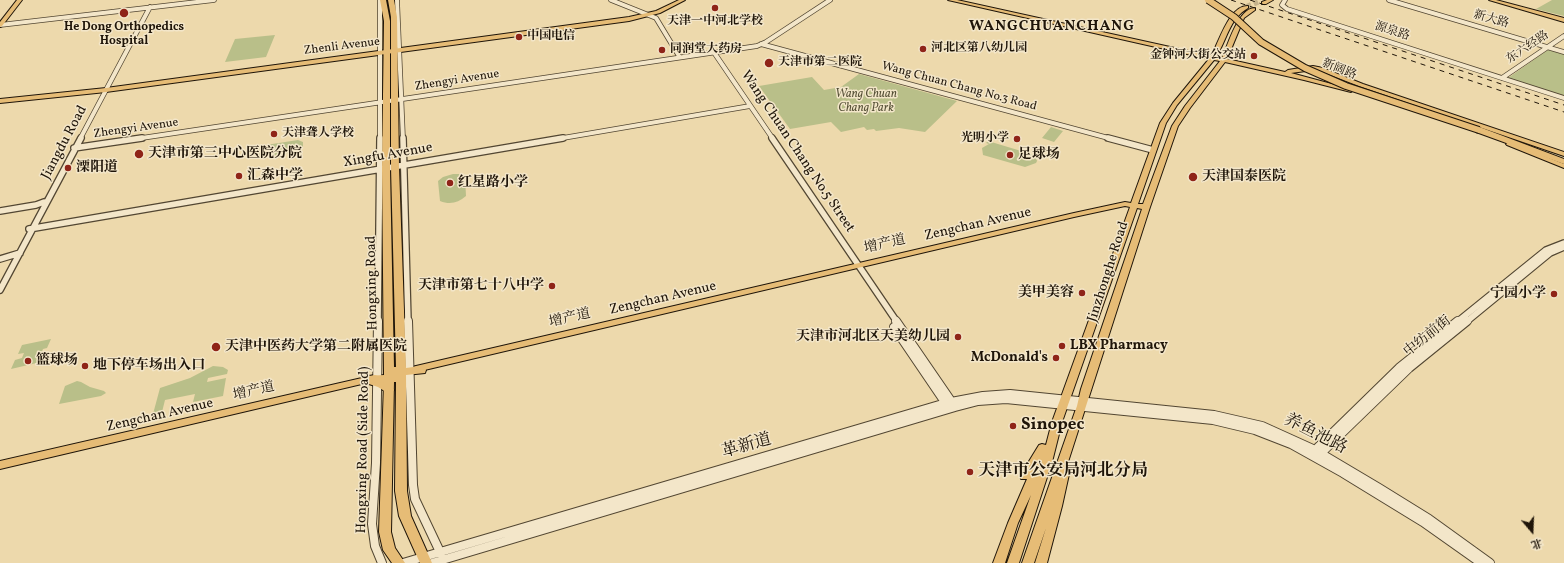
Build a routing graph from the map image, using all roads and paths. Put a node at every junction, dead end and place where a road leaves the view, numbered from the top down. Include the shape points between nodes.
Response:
1 (19, 0) edge
2 (212, 0) edge
3 (380, 0) edge
4 (383, 0) edge
5 (611, 0) edge
6 (675, 0) edge
7 (684, 0) edge
8 (826, 0) edge
9 (830, 0) edge
10 (950, 0) edge
11 (963, 0) edge
12 (1208, 0) edge
13 (1214, 0) edge
14 (1271, 0) edge
15 (1285, 0) edge
16 (1389, 0) edge
17 (1491, 0) edge
18 (1498, 0) edge
19 (394, 1) edge
20 (1261, 2) edge
21 (149, 7) junction
22 (1246, 7) tunnel mouth
23 (1253, 9) tunnel mouth
24 (645, 14) junction
25 (1564, 19) edge
26 (0, 25) edge
27 (1564, 36) edge
28 (761, 44) junction
29 (1547, 47) junction
30 (724, 50) dead end
31 (392, 51) junction
32 (1564, 52) edge
33 (713, 54) junction
34 (1214, 54) junction
35 (679, 56) junction
36 (1225, 57) junction
37 (1502, 78) junction
38 (105, 91) junction
39 (402, 98) junction
40 (1564, 98) edge
41 (0, 100) edge
42 (387, 101) junction
43 (747, 105) junction
44 (1481, 129) junction
45 (76, 147) junction
46 (1154, 150) junction
47 (1564, 156) edge
48 (1564, 164) edge
49 (391, 167) junction
50 (42, 204) junction
51 (1133, 206) junction
52 (1145, 209) junction
53 (0, 211) edge
54 (33, 229) junction
55 (1564, 244) edge
56 (16, 257) junction
57 (2, 259) edge
58 (857, 267) junction
59 (0, 283) edge
60 (0, 290) edge
61 (421, 369) joint
62 (391, 376) junction
63 (1065, 402) junction
64 (1083, 404) junction
65 (951, 405) junction
66 (1101, 406) junction
67 (1111, 406) dead end
68 (1053, 433) junction
69 (1316, 453) junction
70 (0, 466) edge
71 (1025, 476) dead end
72 (1030, 498) junction
73 (1052, 505) junction
74 (442, 556) junction
75 (429, 562) edge
76 (382, 563) edge
77 (399, 563) edge
78 (403, 563) edge
79 (998, 563) edge
80 (1013, 563) edge
81 (1028, 563) edge
82 (1041, 563) edge
83 (1481, 563) edge
84 (1490, 563) edge

1 - 26 main road
2 - 21 street
3 - 31 street, Hongxing Road (Side Road)
4 - 31 highway, Hongxing Road
5 - 24 street
6 - 24 main road, Zhenli Avenue
7 - 24 main road, Zhenli Avenue via 658,12
8 - 28 street, Zhengyi Avenue
9 - 28 street, Zhengyi Avenue
10 - 34 main road
11 - 34 main road
12 - 44 highway, 新阔路, bridge via 1234,17 1261,42 1305,68 1346,86
13 - 44 highway, 新阔路, bridge via 1237,14 1274,47 1317,70
14 - 20 main road
15 - 37 street, 源泉路 via 1282,5 1287,9
16 - 29 street, 新大路
17 - 25 main road
18 - 25 main road
19 - 31 street, Hongxing Road (Side Road)
21 - 26 street
21 - 38 street, Jiangdu Road
22 - 34 main road, Jinzhonghe Road via 1235,14
23 - 36 main road, Jinzhonghe Road via 1242,17
24 - 31 main road, Zhenli Avenue
24 - 31 main road, Zhenli Avenue via 629,19
24 - 35 street via 656,18
27 - 29 street, 东六经路
28 - 33 street, Zhengyi Avenue
28 - 46 street, Wang Chuan Chang No.3 Road
29 - 32 street, 新大路
29 - 37 street, 东六经路
30 - 33 street
31 - 38 main road, Zhenli Avenue
31 - 39 street, Hongxing Road (Side Road)
31 - 42 highway, Hongxing Road
31 - 42 street, Hongxing Road (Side Road)
33 - 35 street, Zhengyi Avenue
33 - 39 street, Zhengyi Avenue
33 - 43 street, Wang Chuan Chang No.5 Street
34 - 36 main road
34 - 36 main road via 1222,53
34 - 46 main road, Jinzhonghe Road via 1167,115
35 - 39 street, Zhengyi Avenue
36 - 47 main road via 1286,72 1322,69
36 - 48 main road via 1354,91
36 - 52 main road, Jinzhonghe Road via 1174,126
37 - 40 street
38 - 41 main road, Zhenli Avenue
38 - 41 main road, Zhenli Avenue via 94,89
38 - 45 street, Jiangdu Road
39 - 42 street, Zhengyi Avenue
39 - 49 street, Hongxing Road (Side Road)
42 - 45 street, Zhengyi Avenue
42 - 49 highway, Hongxing Road
42 - 49 street, Hongxing Road (Side Road)
43 - 49 street, Xingfu Avenue
43 - 58 street, Wang Chuan Chang No.5 Street
44 - 47 highway
44 - 48 highway
45 - 50 street, Jiangdu Road
46 - 51 main road, Jinzhonghe Road
49 - 54 street, Xingfu Avenue
49 - 62 highway, Hongxing Road
49 - 62 street, Hongxing Road (Side Road)
49 - 62 street, Hongxing Road (Side Road)
50 - 53 street
50 - 54 street, Jiangdu Road
51 - 52 main road, Zengchan Avenue
51 - 58 main road, Zengchan Avenue
51 - 63 main road, Jinzhonghe Road
52 - 64 main road, Jinzhonghe Road
54 - 56 street, Jiangdu Road
55 - 69 street, 中纺前街 via 1412,364
56 - 57 street
56 - 59 street, Jiangdu Road
56 - 60 street, Jiangdu Road
58 - 61 main road, Zengchan Avenue
58 - 65 street, Wang Chuan Chang No.5 Street
61 - 62 highway
62 - 70 main road, Zengchan Avenue
62 - 74 street, Hongxing Road (Side Road) via 415,499
62 - 75 highway, Hongxing Road via 402,505
62 - 76 street, Hongxing Road (Side Road) via 376,462 372,524 375,546
62 - 77 highway, Hongxing Road via 385,532 389,550
63 - 64 street, 养鱼池路
63 - 65 street, 革新道 via 1001,399
63 - 68 main road, Jinzhonghe Road
64 - 66 street, 养鱼池路
64 - 73 main road, Jinzhonghe Road
65 - 74 street, 革新道
66 - 67 street, 养鱼池路
66 - 69 street, 养鱼池路 via 1233,423 1274,435
68 - 71 main road
68 - 72 main road
69 - 83 street, 养鱼池路
69 - 84 street, 养鱼池路 via 1429,519
72 - 79 main road via 1013,523
72 - 80 main road
73 - 81 main road
73 - 82 main road
74 - 75 street, 革新道
75 - 78 street, 革新道

